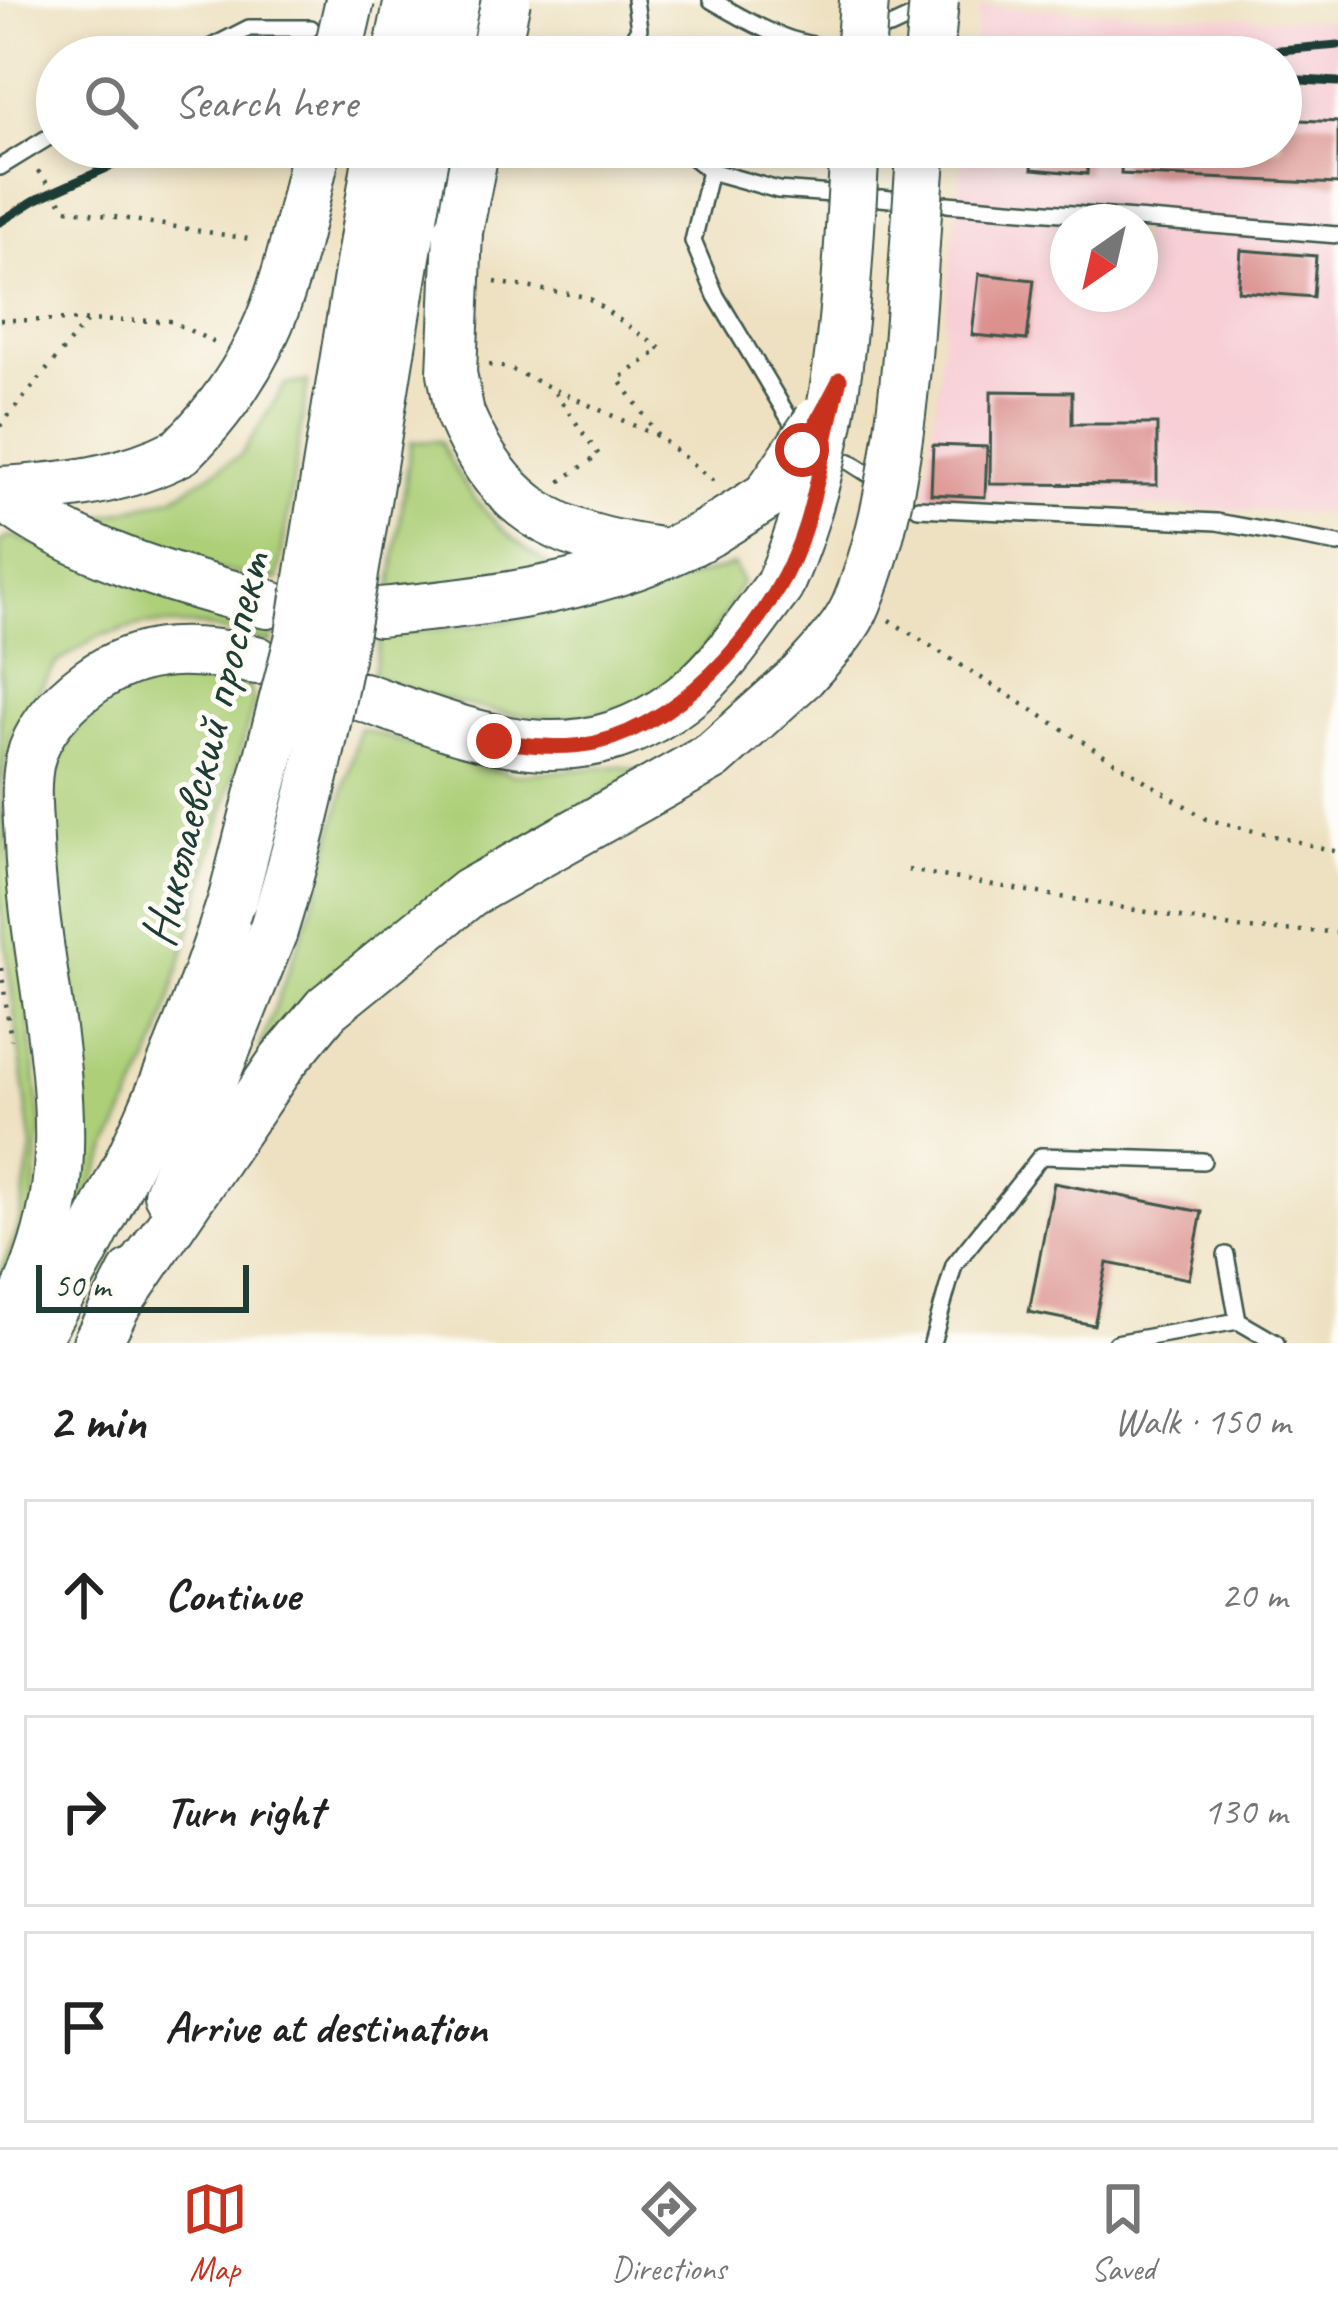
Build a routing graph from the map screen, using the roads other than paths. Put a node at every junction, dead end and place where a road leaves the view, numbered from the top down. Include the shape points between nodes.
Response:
1 (350, 0) edge
2 (409, 0) edge
3 (455, 0) edge
4 (506, 0) edge
5 (635, 0) edge
6 (711, 0) edge
7 (926, 24) edge
8 (864, 33) edge
9 (233, 36) edge
10 (292, 36) edge
11 (328, 36) edge
12 (401, 36) edge
13 (448, 36) edge
14 (509, 36) edge
15 (634, 36) edge
16 (777, 36) edge
17 (36, 145) edge
18 (0, 167) edge
19 (309, 168) edge
20 (376, 168) edge
21 (423, 168) edge
22 (471, 168) edge
23 (706, 168) edge
24 (854, 168) edge
25 (920, 168) edge
26 (710, 171) junction
27 (832, 194) dead end
28 (880, 198) dead end
29 (902, 200) dead end
30 (947, 204) dead end
31 (1338, 235) edge
32 (840, 379) junction
33 (792, 423) dead end
34 (850, 462) dead end
35 (872, 476) dead end
36 (0, 492) edge
37 (918, 508) dead end
38 (1338, 544) edge
39 (659, 552) junction
40 (267, 604) dead end
41 (379, 612) dead end
42 (256, 661) dead end
43 (363, 697) dead end
44 (1203, 1161) dead end
45 (1226, 1255) dead end
46 (120, 1300) junction
47 (1238, 1321) junction
48 (1, 1343) edge
49 (33, 1343) edge
50 (97, 1343) edge
51 (932, 1343) edge
52 (1116, 1343) edge
53 (1276, 1343) edge

1 - 11 main road, bridge
2 - 12 main road, bridge
3 - 13 main road, bridge
4 - 14 main road, bridge
5 - 15 lane
6 - 16 lane
7 - 8 lane
9 - 10 lane via 249,28
17 - 18 lane
19 - 36 main road, bridge via 277,249 262,345 226,406 182,451 144,470
20 - 49 main road, Николаевский проспект, bridge via 299,640 232,898 203,992 116,1195
21 - 46 main road, Николаевский проспект, bridge via 312,803 208,1104
22 - 39 main road, bridge via 458,232 452,373 460,414 492,476 531,514 591,542
23 - 26 lane
24 - 32 main road, bridge
25 - 46 main road, bridge via 894,459 857,606 802,676 713,756 469,893 327,1008
26 - 27 lane via 778,190
26 - 33 lane via 693,241 716,296
28 - 29 lane
30 - 31 lane
32 - 39 main road, bridge via 767,496 720,513
32 - 43 main road, bridge via 805,526 779,586 693,691 635,730 549,748 494,741
34 - 35 lane
36 - 40 main road via 22,512 151,571
37 - 38 lane via 1217,522
39 - 41 main road via 581,583
42 - 48 main road via 196,649 145,653 68,698 31,758 30,857 58,1168 51,1226
44 - 51 lane via 1041,1156 954,1265
45 - 47 lane
46 - 50 main road, Николаевский проспект
47 - 52 lane
47 - 53 lane

